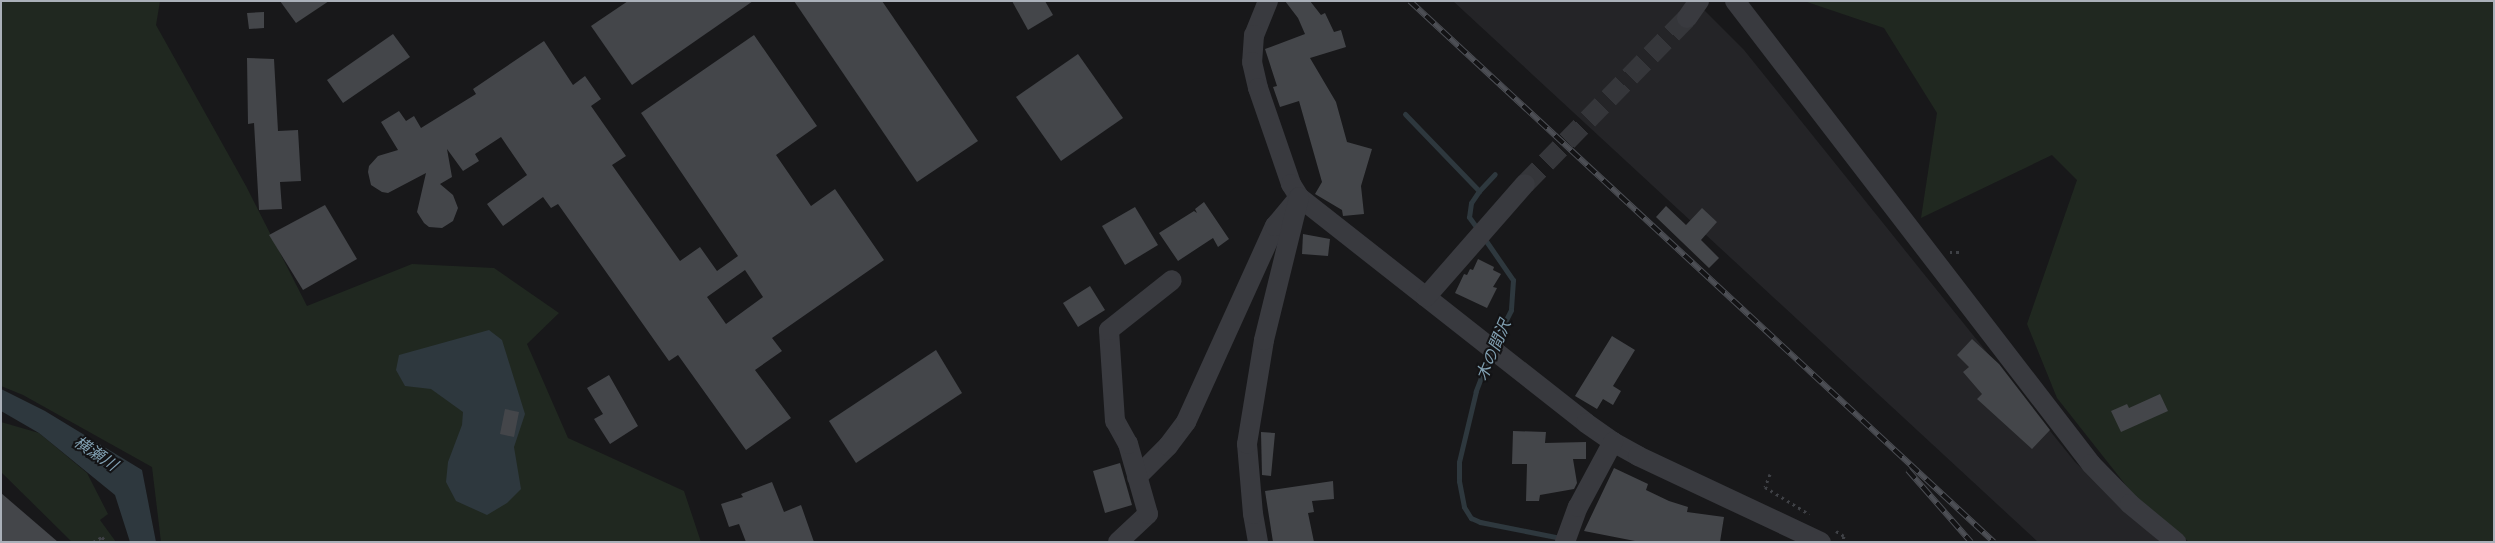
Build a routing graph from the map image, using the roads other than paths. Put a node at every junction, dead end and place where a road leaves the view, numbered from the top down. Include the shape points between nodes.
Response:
1 (1268, 1) edge
2 (1699, 1) edge
3 (1735, 1) edge
4 (1687, 18) tunnel mouth
5 (1525, 184) tunnel mouth
6 (1299, 197) junction
7 (1172, 280) dead end
8 (1426, 297) junction
9 (1614, 442) junction
10 (1137, 477) junction
11 (1825, 534) edge
12 (1568, 535) edge
13 (1118, 542) edge
14 (1258, 542) edge
15 (2176, 542) edge

1 - 6 street via 1254,35 1252,62 1291,184
2 - 4 street
3 - 15 street via 2092,464 2130,504
5 - 8 street
6 - 8 street
6 - 10 street via 1276,226 1186,422 1168,446
6 - 14 street via 1264,340 1247,444
7 - 10 street via 1109,330 1115,421 1128,444
8 - 9 street
9 - 11 street via 1638,456
9 - 12 street via 1578,507
10 - 13 street via 1148,514

